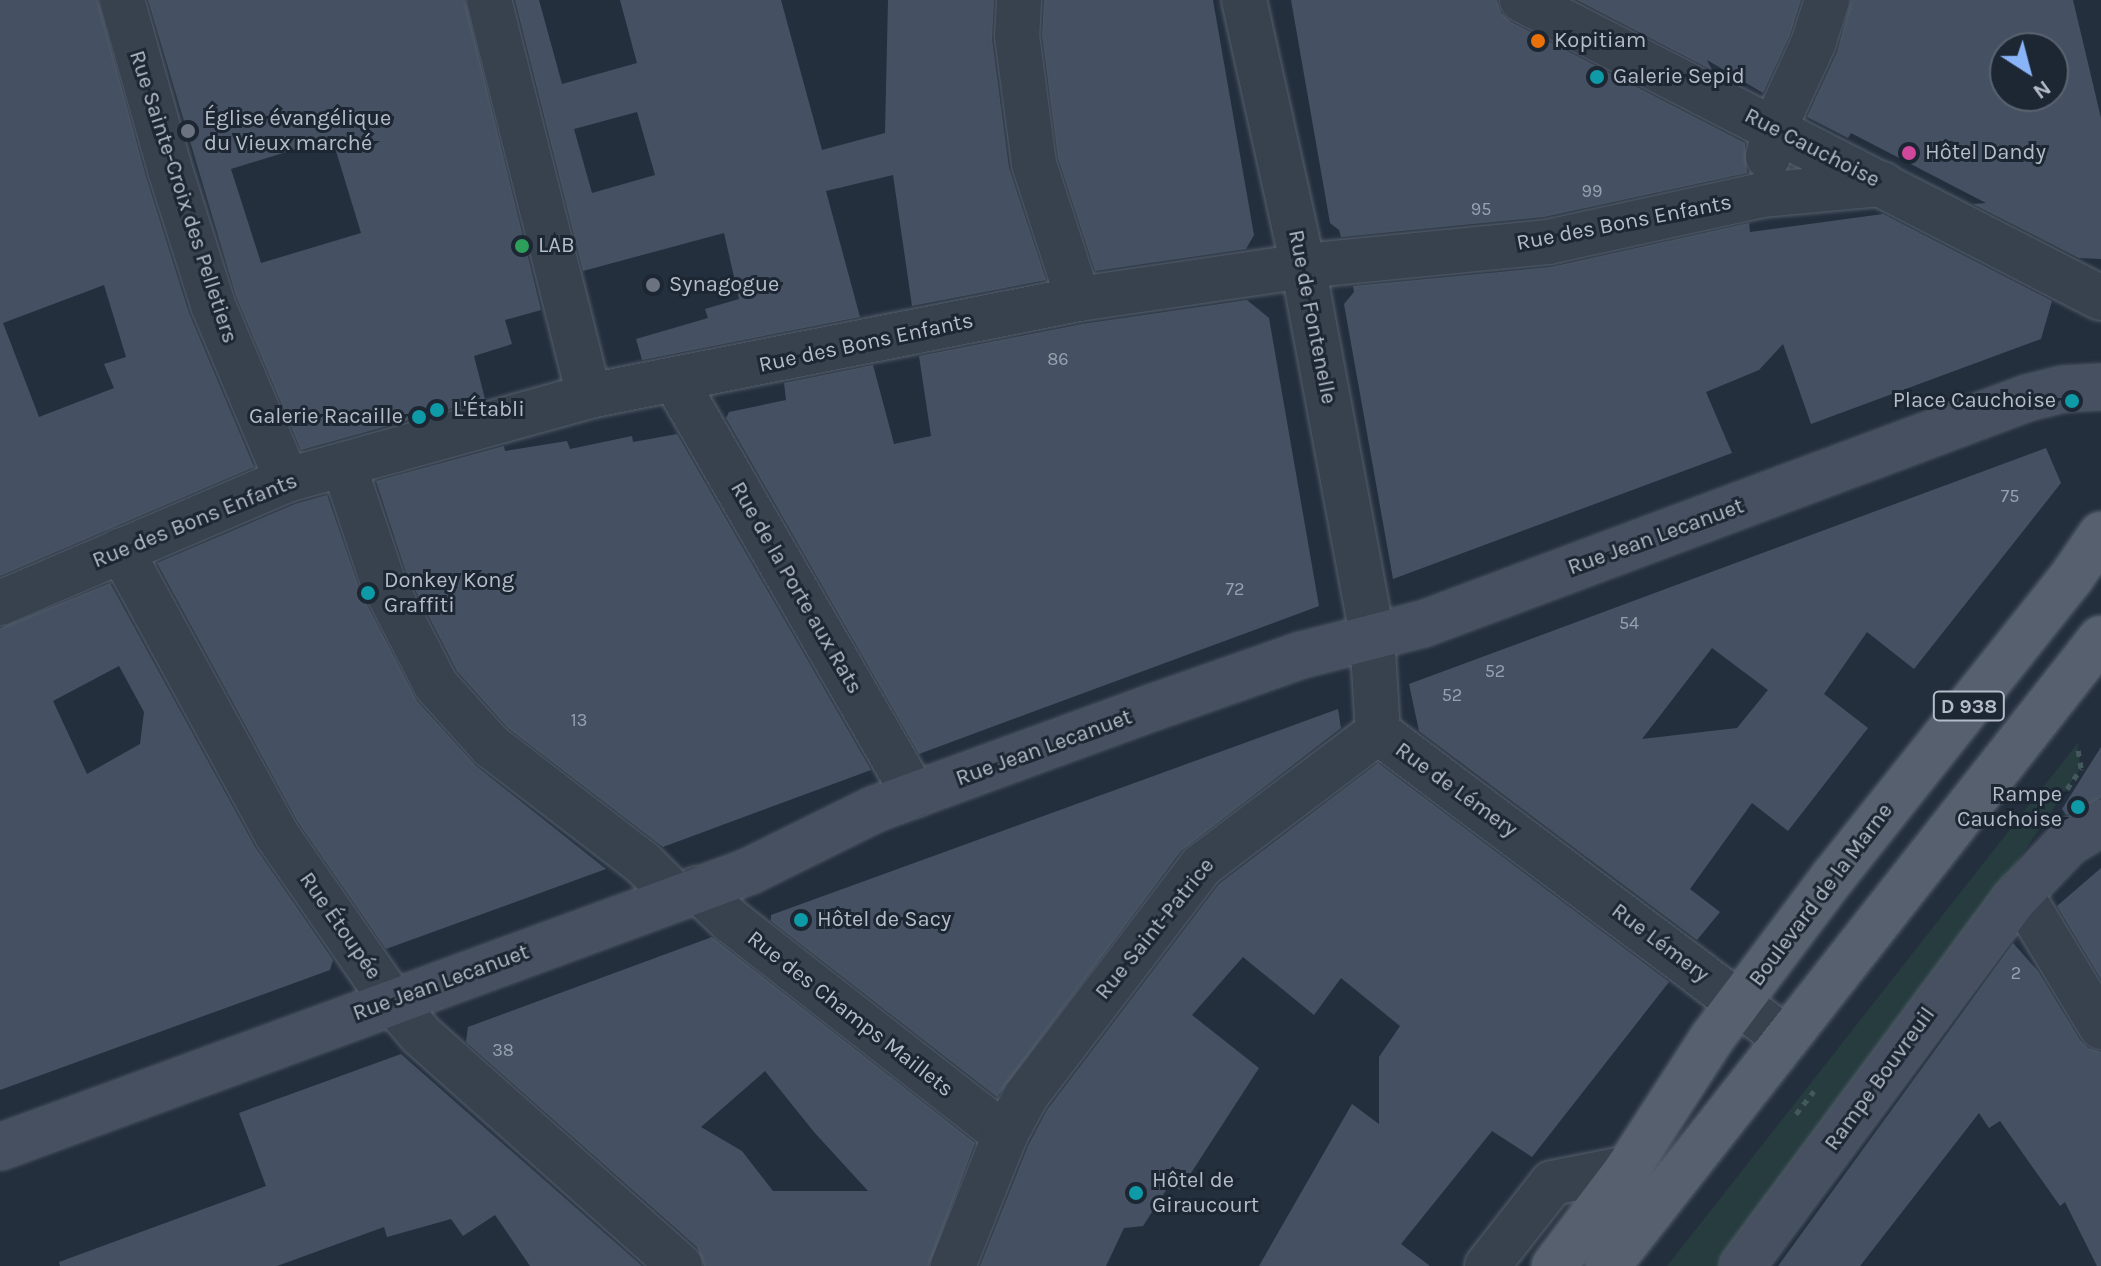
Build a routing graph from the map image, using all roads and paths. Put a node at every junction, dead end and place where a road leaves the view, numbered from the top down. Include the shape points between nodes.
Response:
1 (122, 0) edge
2 (489, 0) edge
3 (1019, 0) edge
4 (1244, 0) edge
5 (1522, 0) edge
6 (1827, 0) edge
7 (1774, 129) junction
8 (1883, 184) junction
9 (1761, 195) junction
10 (1303, 266) junction
11 (2101, 298) edge
12 (1078, 299) junction
13 (676, 382) junction
14 (2101, 387) edge
15 (589, 396) junction
16 (344, 466) junction
17 (287, 480) junction
18 (2101, 534) edge
19 (121, 550) junction
20 (0, 603) edge
21 (1372, 635) junction
22 (2101, 638) edge
23 (1378, 732) junction
24 (914, 795) junction
25 (2101, 823) edge
26 (1535, 848) joint
27 (687, 893) junction
28 (2020, 893) junction
29 (392, 1001) junction
30 (1738, 1003) junction
31 (2101, 1027) edge
32 (1785, 1038) junction
33 (1805, 1099) dead end
34 (1796, 1100) dead end
35 (1005, 1135) junction
36 (0, 1147) edge
37 (1628, 1168) junction
38 (680, 1266) edge
39 (953, 1266) edge
40 (1487, 1266) edge
41 (1554, 1266) edge
42 (1608, 1266) edge
43 (1742, 1266) edge

1 - 17 street, Rue Sainte-Croix des Pelletiers via 213,305
2 - 15 street
3 - 12 street via 1017,36 1034,164
4 - 10 street, Rue de Fontenelle
5 - 7 street, Rue Cauchoise
6 - 7 street, Rue des Bons Enfants
7 - 8 street, Rue Cauchoise
7 - 9 street, Rue des Bons Enfants
8 - 9 street, Rue des Bons Enfants
8 - 11 street, Rue Cauchoise
9 - 10 street, Rue des Bons Enfants via 1548,242
10 - 12 street, Rue des Bons Enfants
10 - 21 street, Rue de Fontenelle
12 - 13 street, Rue des Bons Enfants
13 - 15 street, Rue des Bons Enfants
13 - 24 street, Rue de la Porte aux Rats
14 - 21 street, Rue Jean Lecanuet via 2027,398 1423,624
15 - 16 street, Rue des Bons Enfants
16 - 17 street, Rue des Bons Enfants
16 - 27 street, Rue des Champs Maillets via 383,582 445,696 491,746
17 - 19 street, Rue des Bons Enfants
18 - 30 main road, Boulevard de la Marne / D 938
19 - 20 street, Rue des Bons Enfants
19 - 29 street, Rue Étoupée via 277,835
21 - 23 street
21 - 24 street, Rue Jean Lecanuet via 1272,665
22 - 32 main road, D 938
23 - 26 street, Rue de Lémery
23 - 35 street, Rue Saint-Patrice via 1201,866 1071,1033
24 - 27 street, Rue Jean Lecanuet via 837,827 781,858
25 - 28 street via 2068,843
26 - 30 street, Rue Lémery
27 - 29 street, Rue Jean Lecanuet
27 - 35 street, Rue des Champs Maillets via 731,921
28 - 31 street
28 - 43 street, Rampe Bouvreuil
29 - 36 street, Rue Jean Lecanuet
29 - 38 street, Rue Étoupée via 421,1035
30 - 32 street, Rue Lémery
30 - 37 main road, Boulevard de la Marne / D 938
32 - 42 main road, D 938
33 - 34 path
35 - 39 street, Rue Saint-Patrice
37 - 40 street via 1552,1183
37 - 41 main road, Boulevard de la Marne / D 938

